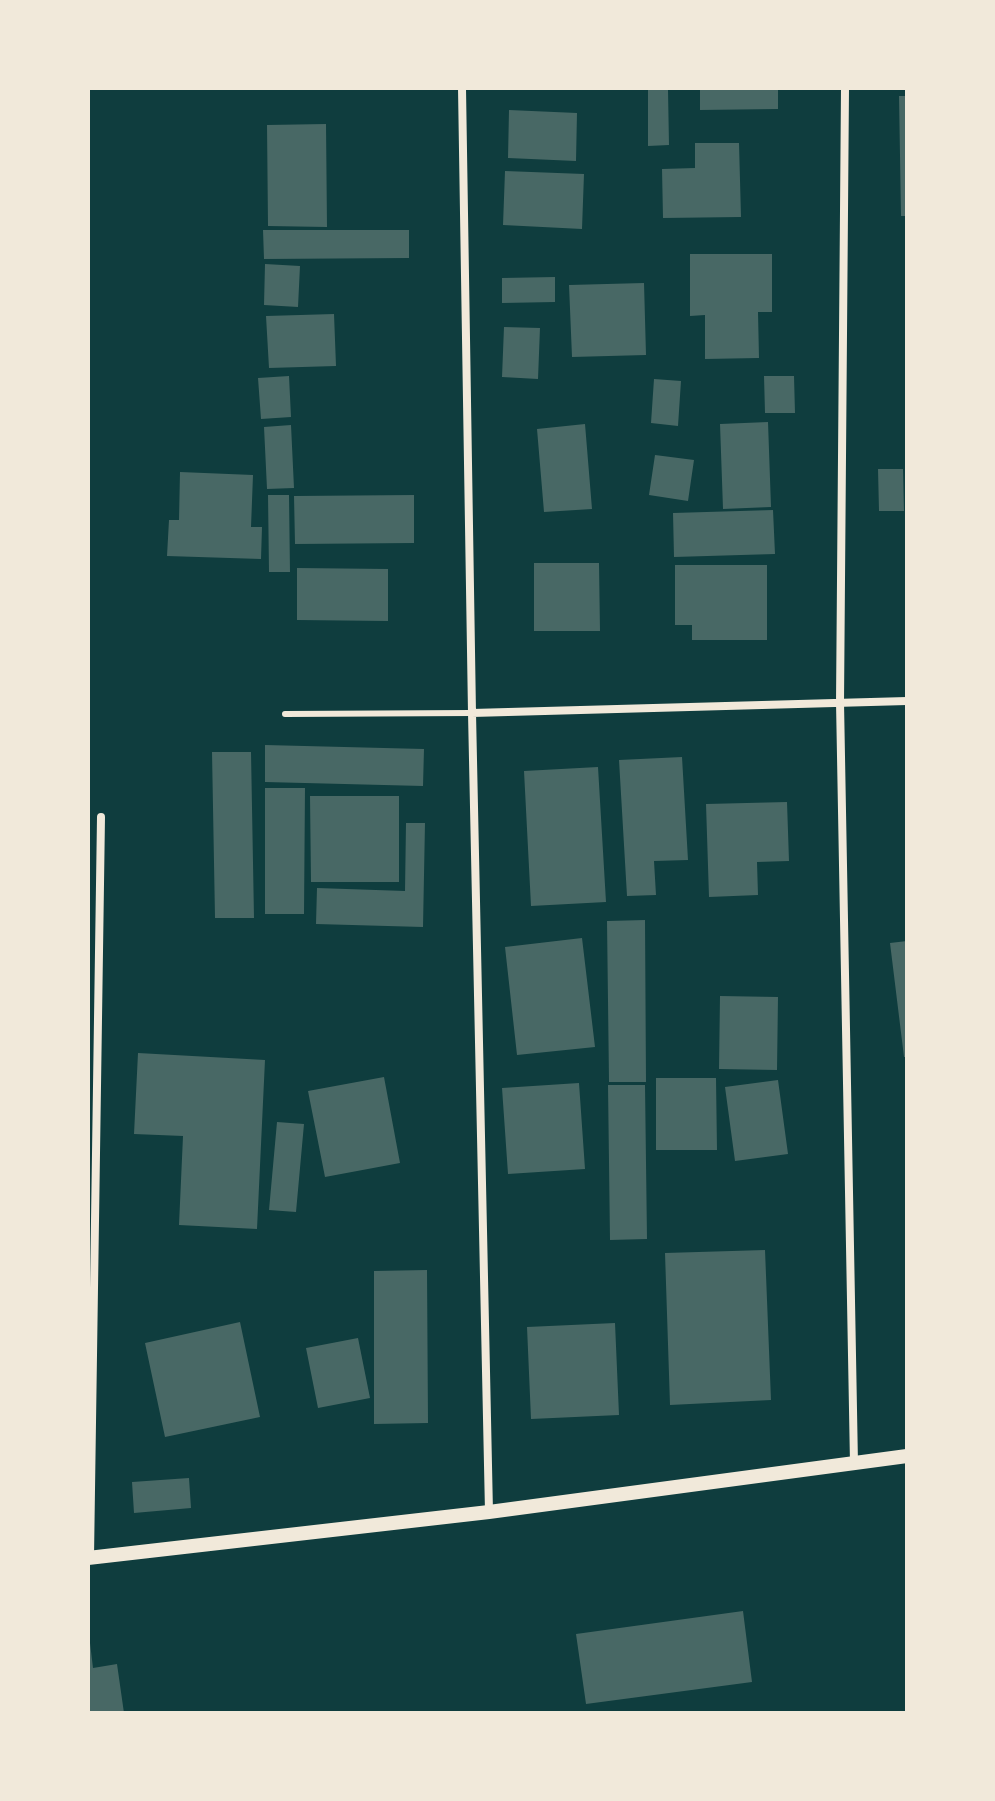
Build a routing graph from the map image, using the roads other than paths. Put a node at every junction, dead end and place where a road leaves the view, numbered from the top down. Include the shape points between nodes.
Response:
1 (462, 88) edge
2 (845, 88) edge
3 (907, 701) edge
4 (840, 702) junction
5 (472, 713) junction
6 (285, 714) dead end
7 (101, 817) dead end
8 (907, 1456) edge
9 (854, 1464) junction
10 (489, 1512) junction
11 (89, 1558) edge

1 - 5 street
2 - 4 street
3 - 4 street
4 - 5 street
4 - 9 street
5 - 6 lane
5 - 10 street
7 - 11 street
8 - 9 street
9 - 10 street
10 - 11 street

